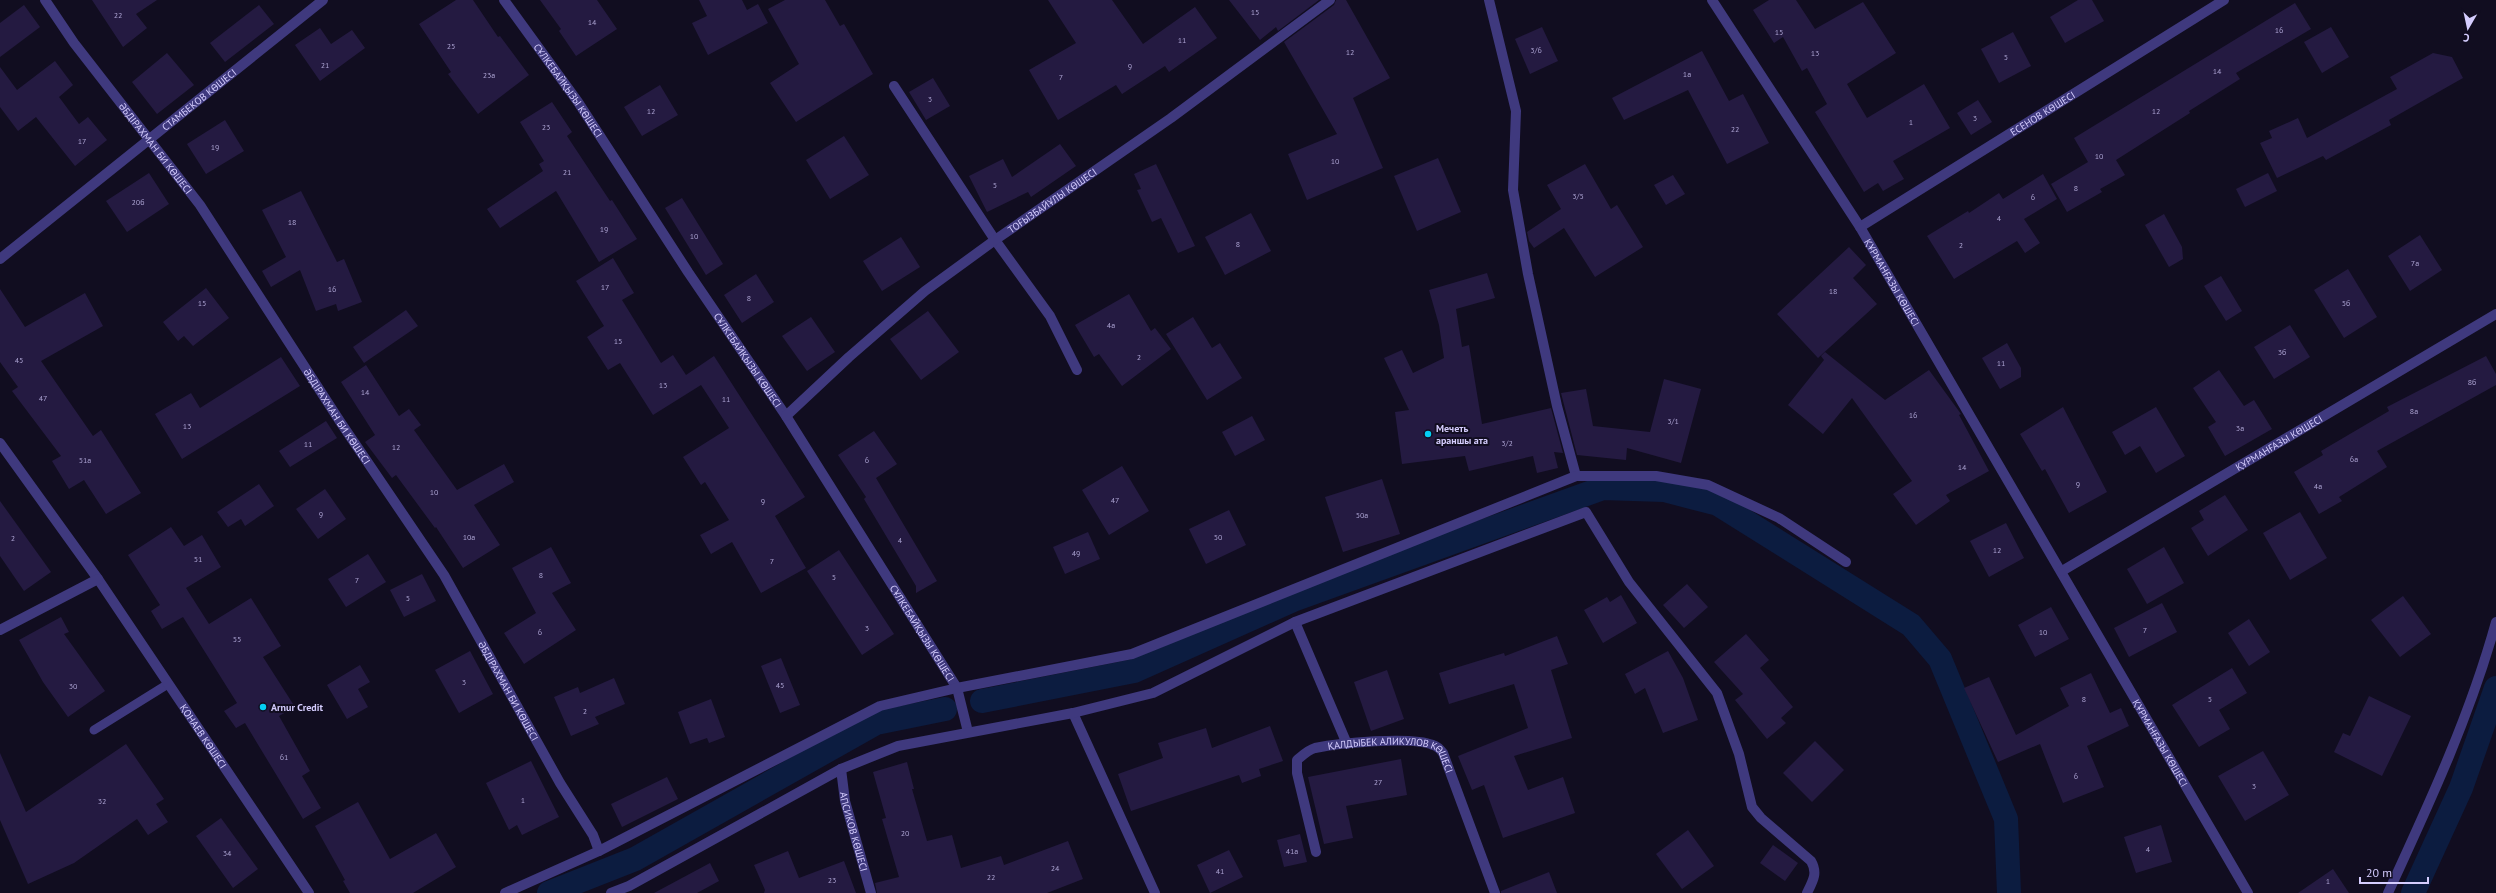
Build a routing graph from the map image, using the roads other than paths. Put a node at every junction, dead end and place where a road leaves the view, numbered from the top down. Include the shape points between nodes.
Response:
1 (45, 0) edge
2 (324, 0) edge
3 (504, 0) edge
4 (1330, 0) edge
5 (1489, 0) edge
6 (1712, 0) edge
7 (2224, 0) edge
8 (894, 86) dead end
9 (150, 139) junction
10 (1860, 227) junction
11 (995, 240) junction
12 (0, 259) edge
13 (2496, 314) edge
14 (1077, 370) dead end
15 (786, 416) junction
16 (0, 443) edge
17 (1576, 476) junction
18 (1846, 562) dead end
19 (2062, 571) junction
20 (98, 579) junction
21 (1295, 622) junction
22 (2496, 622) edge
23 (0, 630) edge
24 (168, 684) junction
25 (957, 688) junction
26 (1073, 713) junction
27 (94, 730) dead end
28 (968, 732) junction
29 (1347, 744) junction
30 (842, 769) junction
31 (599, 851) junction
32 (1316, 852) dead end
33 (309, 893) edge
34 (505, 893) edge
35 (611, 893) edge
36 (871, 893) edge
37 (1155, 893) edge
38 (1495, 893) edge
39 (1808, 893) edge
40 (2248, 893) edge
41 (2388, 893) edge

1 - 9 street, ӘБДІРАХМАН БИ КӨШЕСІ via 74,43
2 - 9 street, СТАМБЕКОВ КӨШЕСІ
3 - 15 street, СҰЛКЕБАЙҚЫЗЫ КӨШЕСІ via 578,102 688,272
4 - 11 street, ТОҒЫЗБАЙҰЛЫ КӨШЕСІ via 1171,118
5 - 17 street via 1516,111 1513,190 1528,274 1557,406
6 - 10 street, ҚҰРМАНҒАЗЫ КӨШЕСІ
7 - 10 street, ЕСЕНОВ КӨШЕСІ
8 - 11 street
9 - 12 street, СТАМБЕКОВ КӨШЕСІ
9 - 31 street, ӘБДІРАХМАН БИ КӨШЕСІ via 200,205 341,423 444,575 560,783 593,835
10 - 19 street, ҚҰРМАНҒАЗЫ КӨШЕСІ
11 - 14 street via 1050,316
11 - 15 street, ТОҒЫЗБАЙҰЛЫ КӨШЕСІ via 925,291
13 - 19 street, ҚҰРМАНҒАЗЫ КӨШЕСІ
15 - 25 street, СҰЛКЕБАЙҚЫЗЫ КӨШЕСІ
16 - 20 street, ҚОНАЕВ КӨШЕСІ
17 - 18 street via 1656,476 1708,485 1779,518
17 - 25 street via 1132,654
19 - 40 street, ҚҰРМАНҒАЗЫ КӨШЕСІ
20 - 23 street
20 - 24 street, ҚОНАЕВ КӨШЕСІ
21 - 26 street via 1153,693
21 - 29 street
21 - 39 street via 1586,512 1630,582 1717,694 1739,754 1752,807 1761,818 1812,861 1816,869
22 - 41 street via 2483,669 2443,775
24 - 27 lane
24 - 33 street, ҚОНАЕВ КӨШЕСІ
25 - 28 street, СҰЛКЕБАЙҚЫЗЫ КӨШЕСІ
25 - 31 street via 880,706
26 - 28 street
26 - 37 street
28 - 30 street via 898,746
29 - 32 street, ҚАЛДЫБЕК АЛИКУЛОВ КӨШЕСІ via 1314,748 1297,760 1297,773
29 - 38 street, ҚАЛДЫБЕК АЛИКУЛОВ КӨШЕСІ via 1402,742 1423,743 1439,748
30 - 35 street via 636,882
30 - 36 street, АПСИКОВ КӨШЕСІ via 845,800
31 - 34 street

